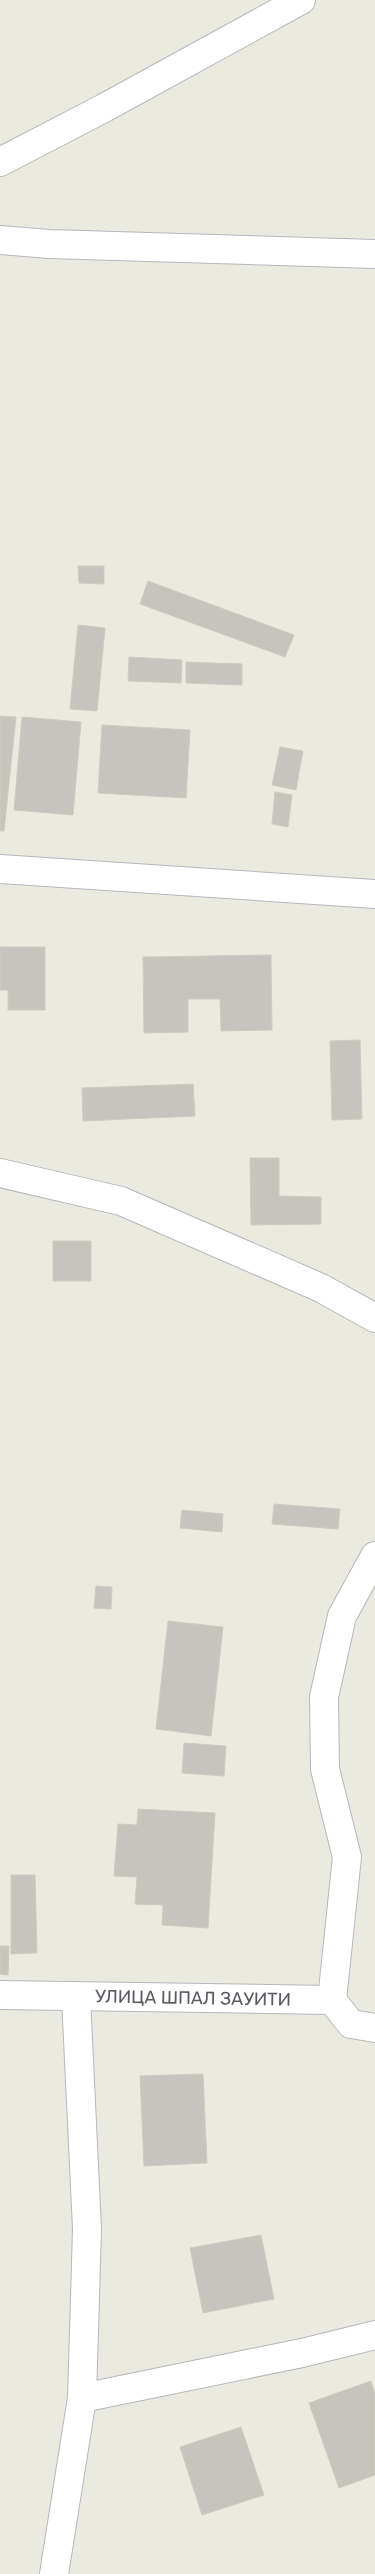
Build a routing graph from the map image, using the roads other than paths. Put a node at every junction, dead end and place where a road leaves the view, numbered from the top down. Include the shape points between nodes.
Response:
1 (301, 0) edge
2 (0, 162) edge
3 (0, 240) edge
4 (375, 254) edge
5 (0, 869) edge
6 (375, 894) edge
7 (0, 1173) edge
8 (375, 1318) edge
9 (375, 1556) edge
10 (0, 1995) edge
11 (76, 1997) junction
12 (332, 2000) junction
13 (375, 2028) edge
14 (375, 2335) edge
15 (82, 2398) junction
16 (54, 2574) edge

1 - 2 street
3 - 4 street
5 - 6 street
7 - 8 street via 121,1201 321,1288
9 - 12 street via 342,1616 324,1697 325,1769 347,1857
10 - 11 street, УЛИЦА ШПАЛ ЗАУИТИ
11 - 12 street, УЛИЦА ШПАЛ ЗАУИТИ
11 - 15 street via 87,2229
12 - 13 street via 352,2024
14 - 15 street
15 - 16 street

